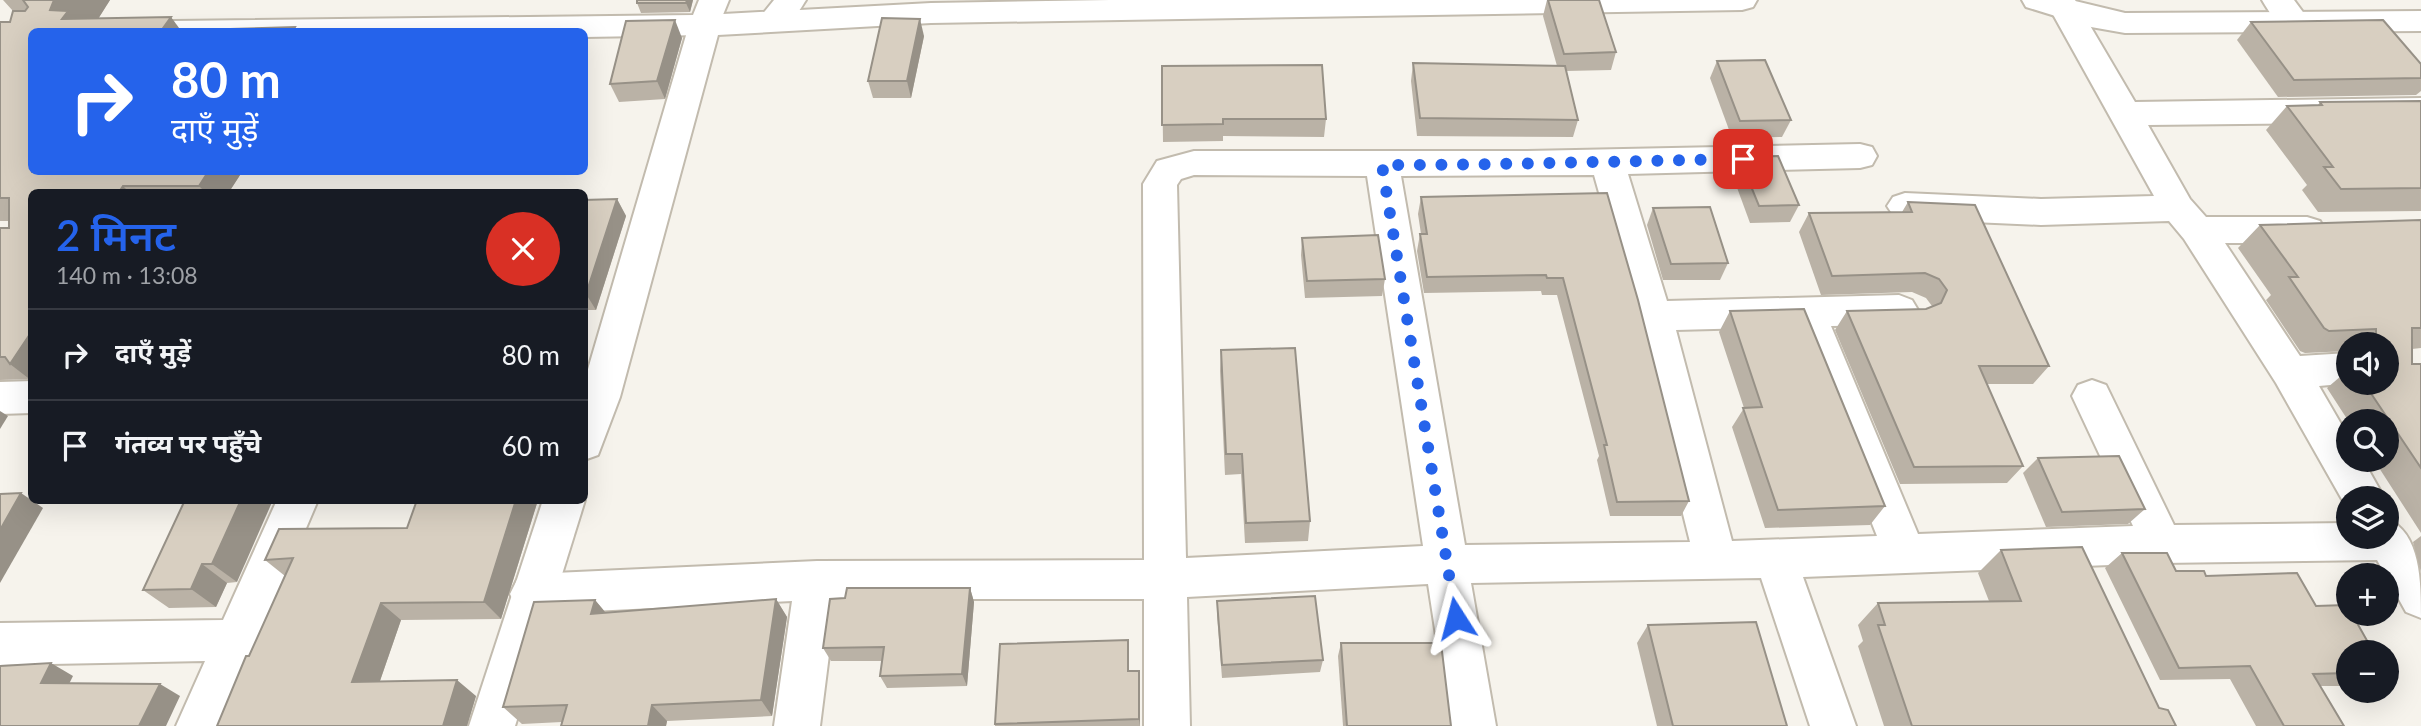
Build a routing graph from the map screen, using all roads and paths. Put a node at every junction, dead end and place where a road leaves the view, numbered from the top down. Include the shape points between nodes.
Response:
1 (143, 0) edge
2 (251, 0) edge
3 (1742, 0) edge
4 (2054, 3) edge
5 (1216, 4) edge
6 (782, 11) edge
7 (2286, 11) edge
8 (710, 12) edge
9 (374, 13) edge
10 (611, 13) edge
11 (2421, 21) edge
12 (124, 28) edge
13 (234, 28) edge
14 (242, 28) edge
15 (2421, 110) edge
16 (2127, 114) junction
17 (1860, 156) dead end
18 (1607, 161) junction
19 (1382, 165) junction
20 (1905, 206) dead end
21 (2188, 219) junction
22 (2342, 229) edge
23 (1912, 310) edge
24 (1807, 313) junction
25 (1653, 316) junction
26 (2336, 370) edge
27 (2290, 372) junction
28 (2092, 396) dead end
29 (28, 397) edge
30 (592, 397) edge
31 (0, 398) edge
32 (588, 420) edge
33 (2356, 486) edge
34 (296, 504) edge
35 (563, 504) edge
36 (2336, 540) edge
37 (2162, 544) junction
38 (2393, 549) edge
39 (1905, 553) junction
40 (1775, 558) junction
41 (1716, 561) junction
42 (1447, 564) junction
43 (1166, 579) junction
44 (817, 580) junction
45 (532, 594) junction
46 (2421, 598) edge
47 (236, 640) junction
48 (0, 644) edge
49 (200, 726) edge
50 (492, 726) edge
51 (797, 726) edge
52 (1167, 726) edge
53 (1472, 726) edge
54 (1833, 726) edge

1 - 12 street
2 - 13 street
3 - 5 street
4 - 7 street via 2125,23
4 - 16 street
5 - 6 street via 931,13
6 - 8 street
7 - 11 street
8 - 10 street
8 - 30 street
9 - 10 street
9 - 14 street
15 - 16 street
16 - 21 street
17 - 18 street
18 - 19 street
18 - 25 street
19 - 42 street
19 - 43 street via 1194,163 1169,170 1160,184
20 - 21 street
21 - 22 street
21 - 27 street
23 - 24 street
24 - 25 street
24 - 39 street
25 - 41 street
26 - 27 street
27 - 33 street
28 - 37 street
29 - 31 street
30 - 32 street
34 - 47 street
35 - 45 street
36 - 37 street
37 - 39 street via 2079,565
38 - 46 street
39 - 40 street
40 - 41 street
40 - 54 street
41 - 42 street
42 - 43 street
42 - 53 street
43 - 44 street
43 - 52 street
44 - 45 street
44 - 51 street
45 - 50 street
47 - 48 street
47 - 49 street

